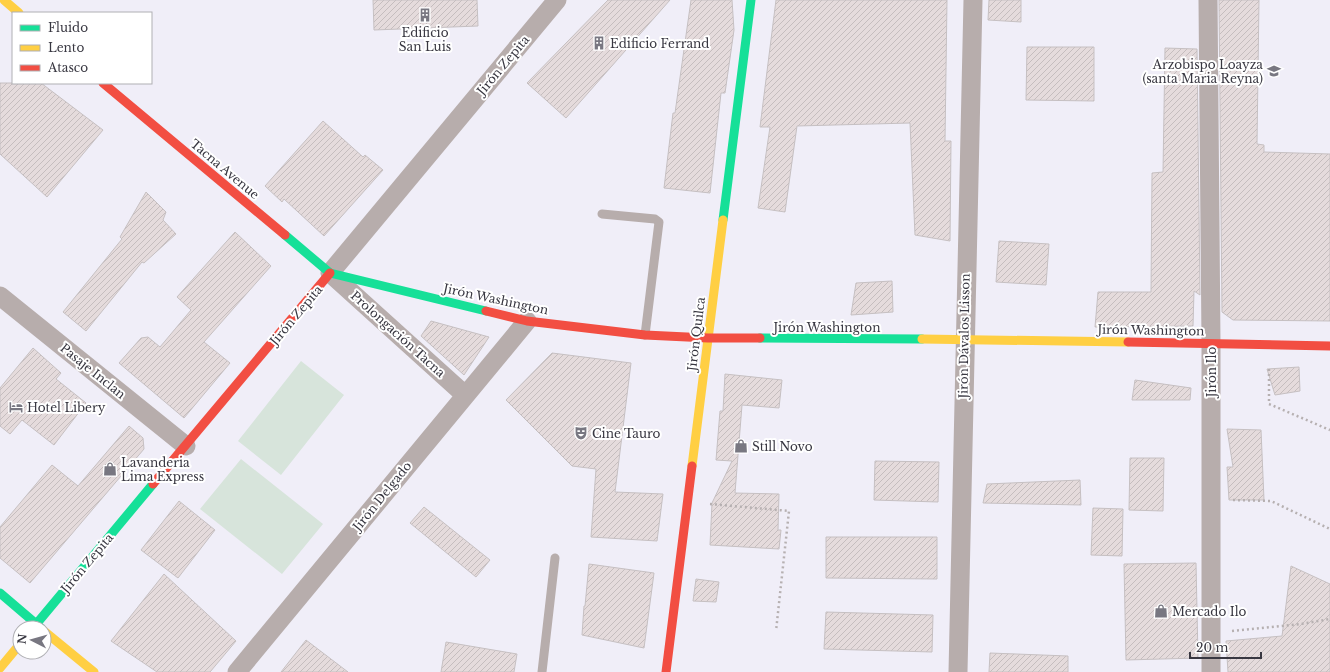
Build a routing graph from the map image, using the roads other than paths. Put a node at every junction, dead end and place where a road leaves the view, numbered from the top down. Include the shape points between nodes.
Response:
1 (4, 0) edge
2 (557, 0) edge
3 (751, 0) edge
4 (973, 0) edge
5 (1208, 0) edge
6 (18, 12) edge
7 (105, 84) edge
8 (602, 214) dead end
9 (330, 274) junction
10 (0, 296) edge
11 (528, 321) junction
12 (645, 335) junction
13 (708, 338) junction
14 (964, 339) junction
15 (1211, 343) junction
16 (1330, 346) edge
17 (465, 395) junction
18 (186, 446) junction
19 (554, 558) dead end
20 (0, 593) edge
21 (29, 620) edge
22 (43, 620) edge
23 (52, 638) edge
24 (12, 654) edge
25 (0, 668) edge
26 (94, 672) edge
27 (237, 672) edge
28 (542, 672) edge
29 (666, 672) edge
30 (958, 672) edge
31 (1211, 672) edge

1 - 6 street
2 - 9 street, Jirón Zepita
3 - 13 street, Jirón Quilca
4 - 14 street, Jirón Dávalos Lisson
5 - 15 street, Jirón Ilo
7 - 9 street, Tacna Avenue
8 - 12 lane via 655,219 659,222
9 - 11 street, Jirón Washington
9 - 17 street, Prolongación Tacna
9 - 18 street, Jirón Zepita
10 - 18 street, Pasaje Inclan
11 - 12 street, Jirón Washington
11 - 17 street, Jirón Delgado
12 - 13 street, Jirón Washington
13 - 14 street, Jirón Washington
13 - 29 street, Jirón Quilca
14 - 15 street, Jirón Washington
14 - 30 street, Jirón Dávalos Lisson
15 - 16 street, Jirón Washington
15 - 31 street, Jirón Ilo
17 - 27 street, Jirón Delgado
18 - 22 street, Jirón Zepita
19 - 28 lane
20 - 21 street
23 - 26 street
24 - 25 street

